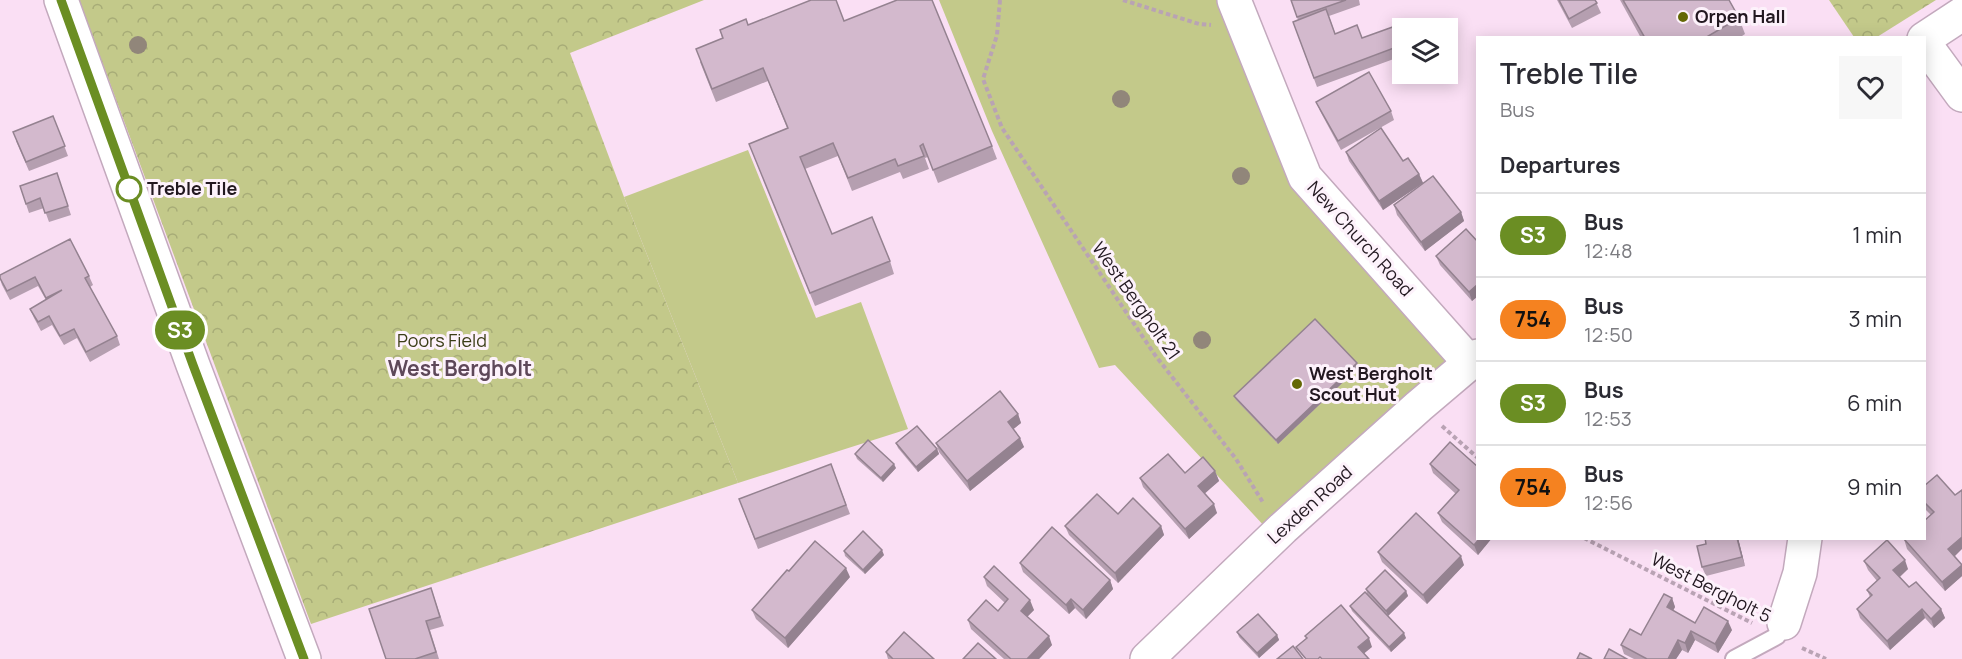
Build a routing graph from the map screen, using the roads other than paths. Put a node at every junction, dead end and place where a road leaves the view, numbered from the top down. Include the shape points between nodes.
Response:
1 (61, 0) edge
2 (1962, 14) edge
3 (1239, 15) edge
4 (1926, 40) edge
5 (1926, 44) edge
6 (1962, 95) edge
7 (1474, 360) edge
8 (1805, 540) edge
9 (1780, 629) joint
10 (304, 659) edge
11 (1147, 659) edge
12 (1734, 659) edge

1 - 10 street
2 - 4 street
3 - 7 street, New Church Road via 1305,177
5 - 6 street
7 - 11 street, Lexden Road via 1283,528
8 - 9 street via 1800,573
9 - 12 lane

